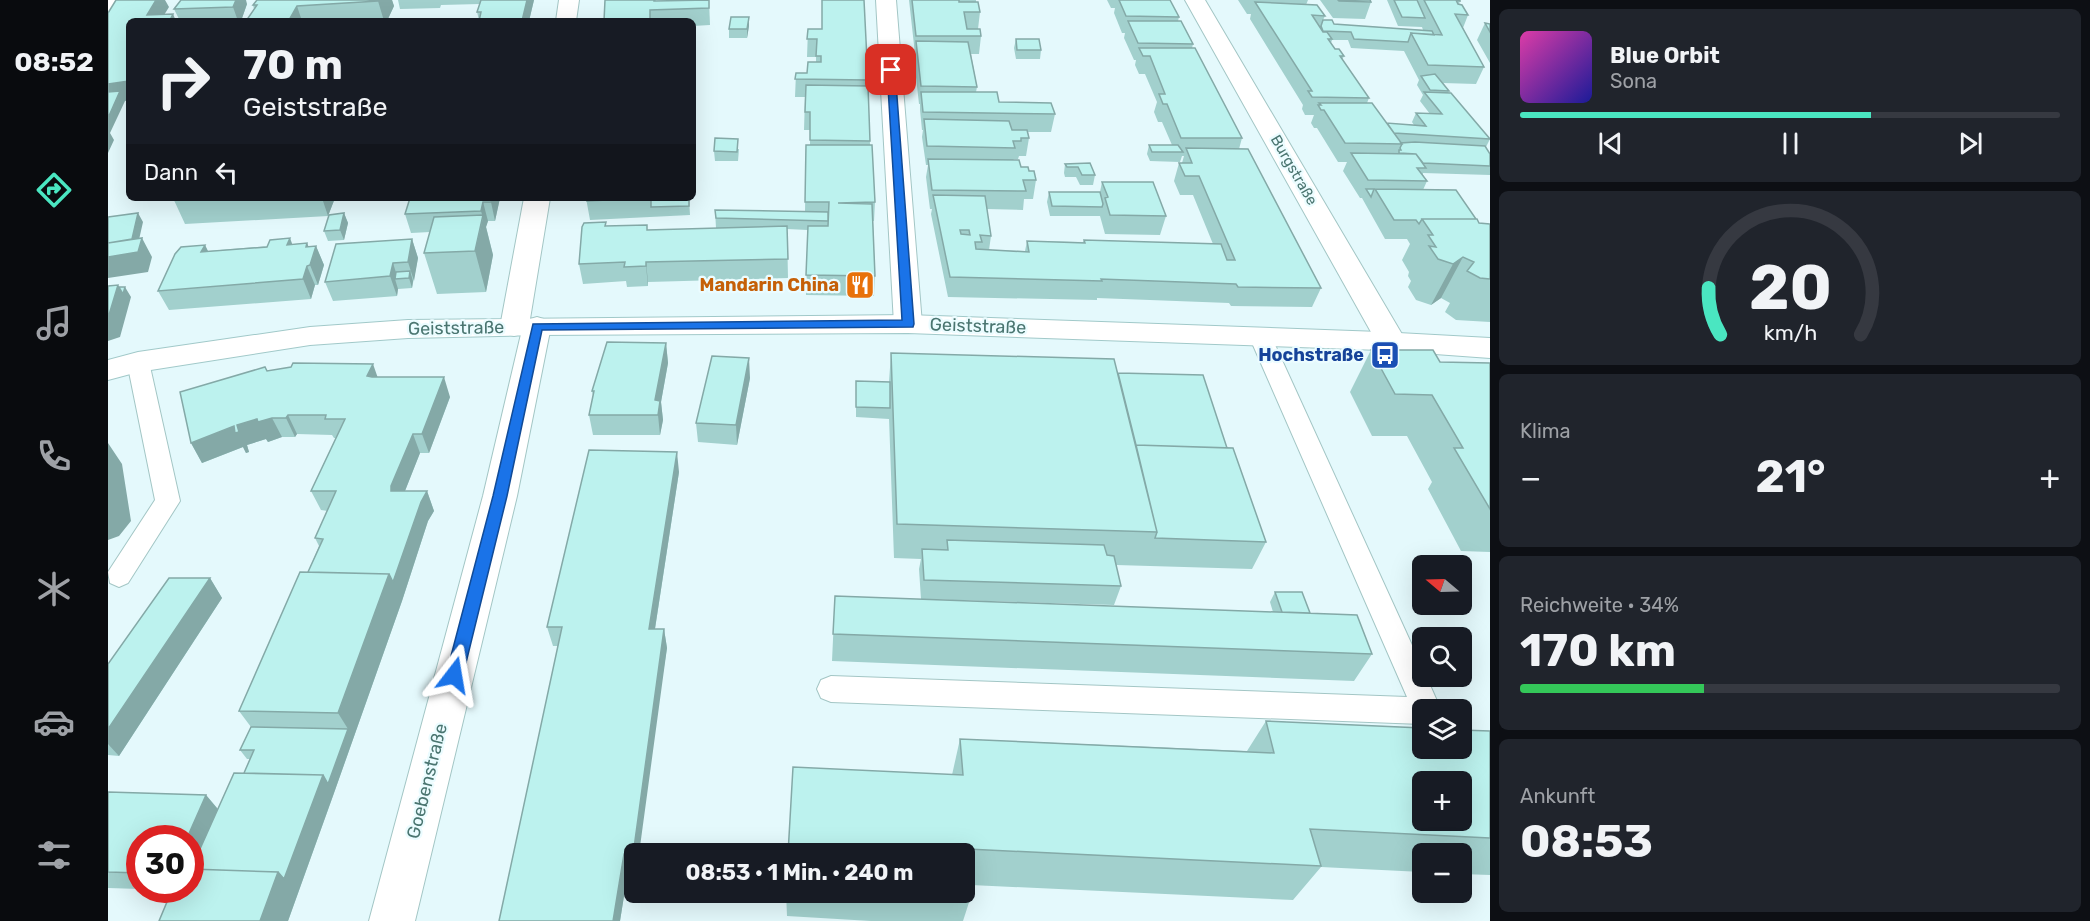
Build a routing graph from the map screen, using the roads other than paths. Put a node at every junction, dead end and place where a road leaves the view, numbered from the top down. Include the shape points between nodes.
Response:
1 (112, 0) edge
2 (570, 0) edge
3 (886, 0) edge
4 (1195, 0) edge
5 (108, 8) edge
6 (567, 18) edge
7 (537, 201) edge
8 (908, 324) junction
9 (526, 327) junction
10 (1260, 336) junction
11 (1391, 341) junction
12 (1490, 348) edge
13 (138, 362) junction
14 (108, 370) edge
15 (119, 576) dead end
16 (831, 689) dead end
17 (1422, 699) edge
18 (1412, 711) edge
19 (392, 921) edge

1 - 5 street
2 - 6 street
3 - 8 street
4 - 11 street, Burgstraße
7 - 9 street, Goebenstraße
8 - 9 street, Geiststraße
8 - 10 street, Geiststraße
9 - 13 street, Geiststraße via 310,336
9 - 19 street, Goebenstraße via 500,496
10 - 11 street, Geiststraße
10 - 17 lane
11 - 12 street, Geiststraße
13 - 14 street, Geiststraße
13 - 15 lane via 168,501
16 - 18 lane

